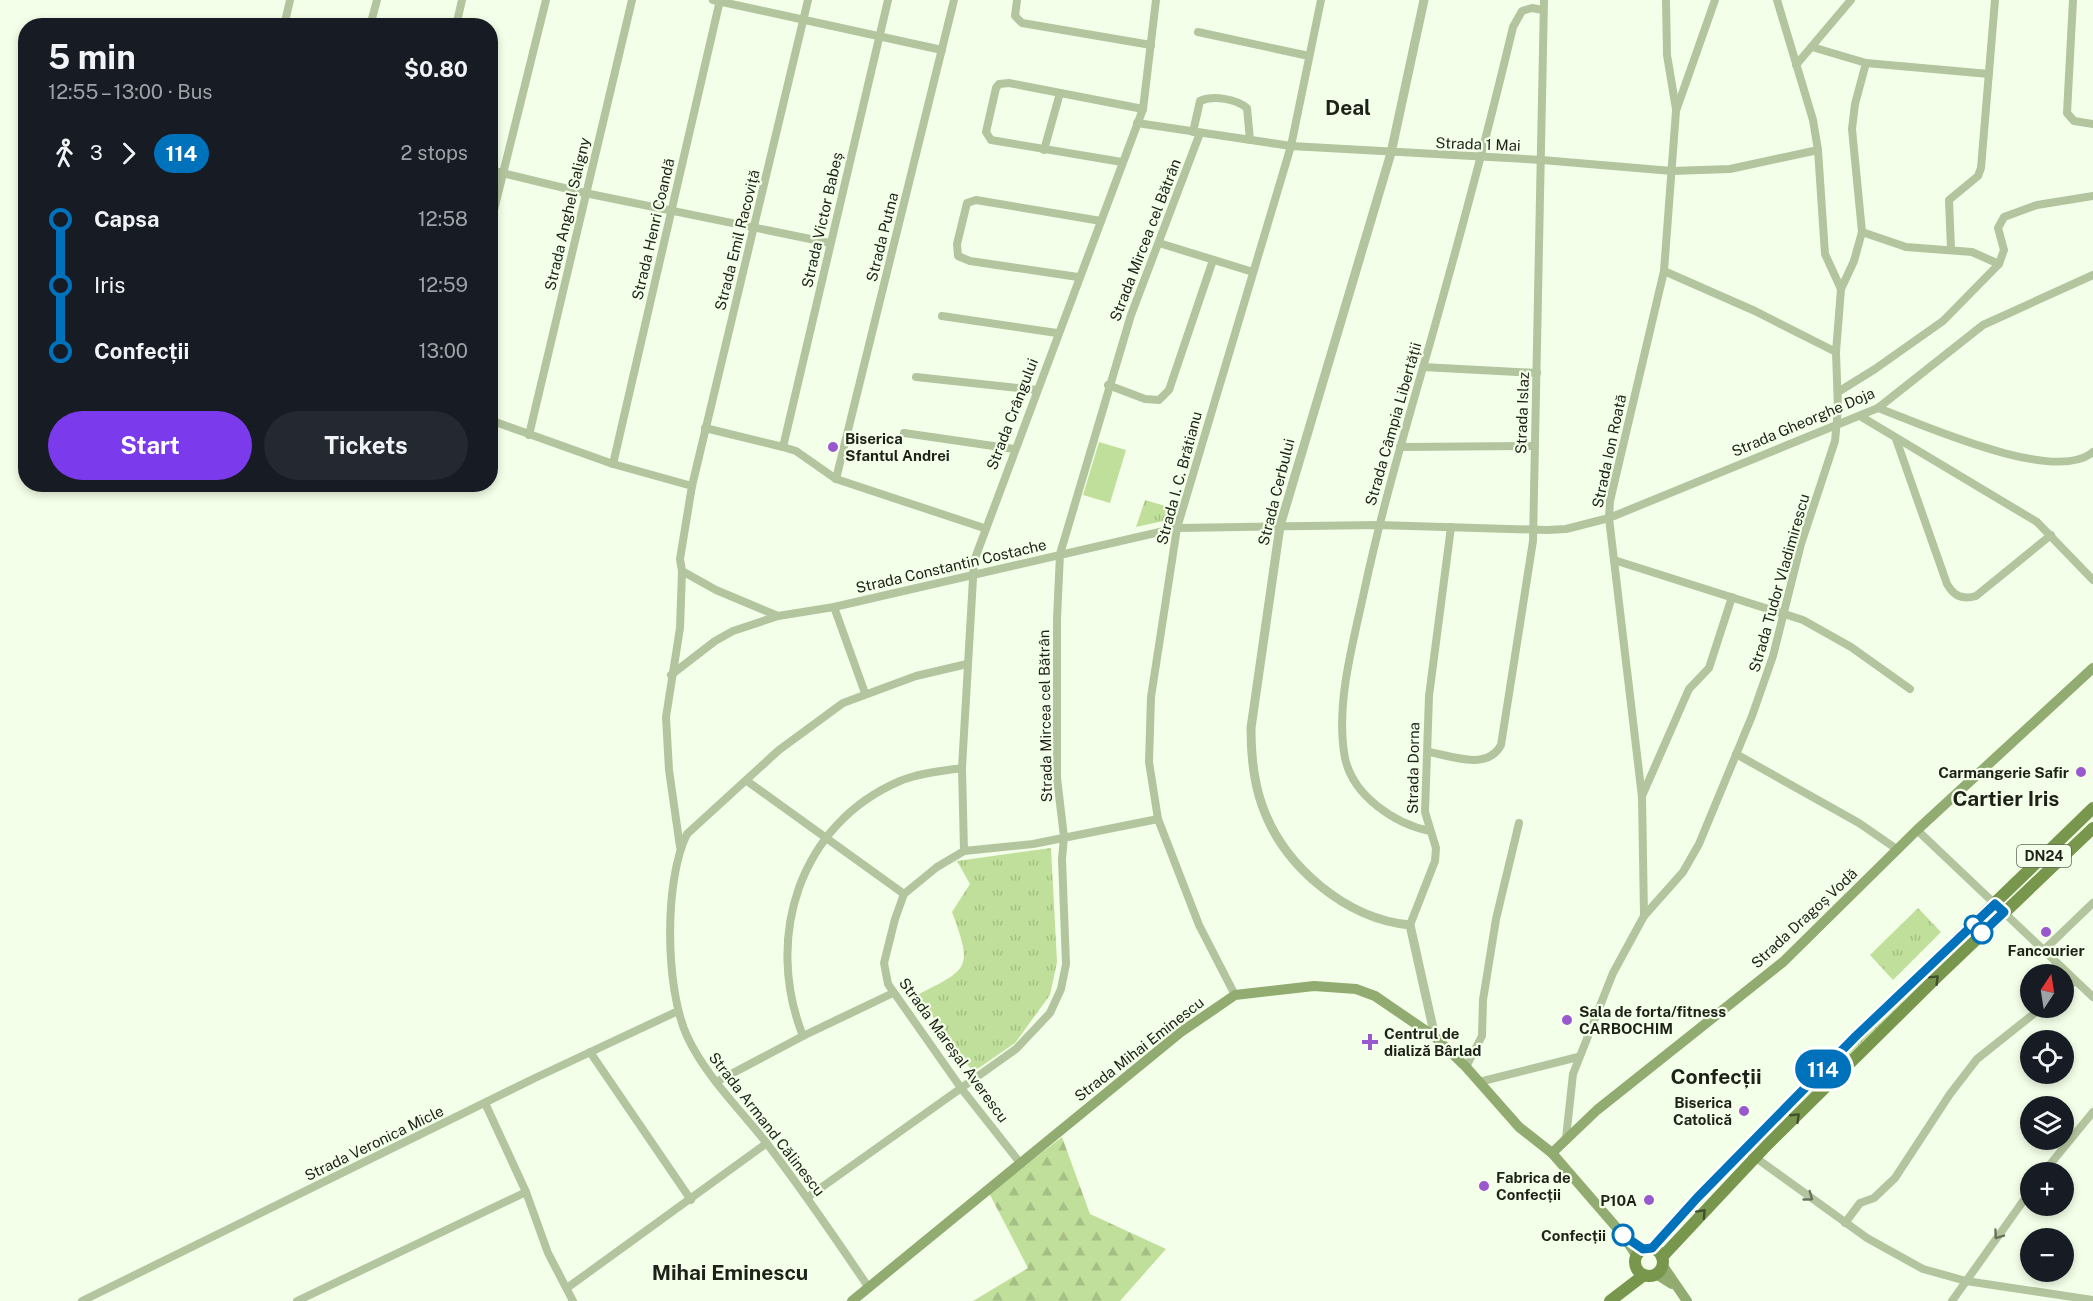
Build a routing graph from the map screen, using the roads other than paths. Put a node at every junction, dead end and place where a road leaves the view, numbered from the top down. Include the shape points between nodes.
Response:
1 (290, 0) edge
2 (377, 0) edge
3 (462, 0) edge
4 (546, 0) edge
5 (632, 0) edge
6 (718, 0) edge
7 (808, 0) edge
8 (888, 0) edge
9 (954, 0) edge
10 (1017, 0) edge
11 (1156, 0) edge
12 (1322, 0) edge
13 (1424, 0) edge
14 (1544, 0) edge
15 (1666, 0) edge
16 (1715, 0) edge
17 (1777, 0) edge
18 (1851, 0) edge
19 (1995, 0) edge
20 (2073, 0) edge
21 (1544, 10) junction
22 (286, 18) edge
23 (372, 18) edge
24 (458, 18) edge
25 (804, 20) junction
26 (1198, 32) dead end
27 (879, 35) junction
28 (1151, 45) junction
29 (1812, 47) junction
30 (942, 50) junction
31 (1309, 56) junction
32 (1866, 63) junction
33 (1796, 65) junction
34 (1989, 74) junction
35 (1060, 93) junction
36 (1143, 109) junction
37 (1676, 111) junction
38 (1137, 123) junction
39 (2093, 123) edge
40 (1196, 132) junction
41 (1250, 140) junction
42 (1292, 146) junction
43 (1044, 150) junction
44 (1818, 150) junction
45 (1391, 153) junction
46 (1482, 157) junction
47 (1542, 160) junction
48 (1122, 162) junction
49 (1672, 171) junction
50 (498, 172) edge
51 (503, 173) junction
52 (498, 193) edge
53 (585, 193) junction
54 (2093, 196) edge
55 (671, 209) junction
56 (1101, 221) junction
57 (754, 226) junction
58 (1862, 232) junction
59 (830, 243) junction
60 (1159, 243) junction
61 (1951, 249) junction
62 (1213, 260) junction
63 (1999, 264) junction
64 (1664, 271) junction
65 (1253, 272) junction
66 (2093, 275) edge
67 (1078, 277) junction
68 (1841, 289) junction
69 (942, 316) dead end
70 (1057, 333) junction
71 (1836, 352) junction
72 (1423, 367) junction
73 (1538, 373) junction
74 (916, 377) dead end
75 (1108, 385) junction
76 (1037, 390) junction
77 (1838, 392) junction
78 (1878, 408) junction
79 (1860, 416) junction
80 (498, 423) edge
81 (1838, 423) junction
82 (705, 428) junction
83 (904, 433) dead end
84 (530, 435) junction
85 (1896, 439) junction
86 (1534, 446) junction
87 (783, 447) junction
88 (1400, 447) junction
89 (1014, 449) junction
90 (2093, 452) edge
91 (613, 464) junction
92 (836, 480) junction
93 (692, 486) junction
94 (1609, 518) junction
95 (1378, 525) junction
96 (1280, 526) junction
97 (1451, 527) junction
98 (984, 528) junction
99 (1177, 528) junction
100 (1533, 529) junction
101 (2051, 535) junction
102 (1060, 554) junction
103 (1614, 560) junction
104 (682, 571) junction
105 (973, 574) junction
106 (2093, 580) edge
107 (1732, 597) junction
108 (834, 607) junction
109 (1784, 612) junction
110 (778, 616) junction
111 (967, 664) junction
112 (2093, 668) edge
113 (671, 675) junction
114 (1910, 688) dead end
115 (865, 693) junction
116 (1429, 752) junction
117 (1736, 754) junction
118 (962, 768) junction
119 (747, 781) junction
120 (1642, 797) junction
121 (2093, 808) edge
122 (1158, 819) junction
123 (1519, 823) dead end
124 (2093, 828) edge
125 (1430, 831) junction
126 (1917, 831) junction
127 (1064, 837) junction
128 (825, 839) junction
129 (680, 848) junction
130 (1898, 850) junction
131 (964, 851) junction
132 (904, 894) junction
133 (2093, 903) edge
134 (1999, 908) junction
135 (1644, 916) junction
136 (1410, 925) junction
137 (2043, 951) junction
138 (2075, 981) joint
139 (893, 993) junction
140 (1235, 995) junction
141 (2093, 997) edge
142 (678, 1011) junction
143 (2029, 1018) edge
144 (803, 1035) junction
145 (1435, 1037) junction
146 (590, 1052) junction
147 (1578, 1057) junction
148 (1466, 1067) junction
149 (716, 1082) junction
150 (1479, 1082) junction
151 (961, 1088) junction
152 (485, 1103) junction
153 (2093, 1112) edge
154 (1566, 1138) junction
155 (767, 1143) junction
156 (1744, 1149) junction
157 (1552, 1153) junction
158 (1755, 1158) junction
159 (2052, 1162) edge
160 (1021, 1164) junction
161 (526, 1192) junction
162 (808, 1197) junction
163 (691, 1200) junction
164 (2020, 1205) edge
165 (1845, 1223) junction
166 (1644, 1251) junction
167 (1652, 1268) junction
168 (1966, 1281) junction
169 (567, 1288) junction
170 (868, 1288) junction
171 (1610, 1300) edge
172 (2093, 1300) edge
173 (82, 1301) edge
174 (297, 1301) edge
175 (573, 1301) edge
176 (852, 1301) edge
177 (1687, 1301) edge
178 (1952, 1301) edge

1 - 22 street
2 - 23 street
3 - 24 street
4 - 51 street
5 - 53 street, Strada Anghel Saligny
6 - 25 street
6 - 55 street, Strada Henri Coandă
7 - 25 street, Strada Emil Racoviță
8 - 27 street, Strada Victor Babeș
9 - 30 street, Strada Putna
10 - 28 street via 1015,16 1022,23
11 - 28 street, Strada Crângului
12 - 31 street, Strada I. C. Brătianu
13 - 45 street, Strada Cerbului
14 - 21 street, Strada Islaz
15 - 37 street via 1667,55
16 - 37 street, Strada Ion Roată
17 - 33 street, Strada Tudor Vladimirescu
18 - 29 street
19 - 34 street
20 - 39 street via 2067,113 2074,121
21 - 46 street, Strada Câmpia Libertății via 1522,11 1513,27
21 - 47 street, Strada Islaz
25 - 27 street
25 - 57 street, Strada Emil Racoviță
26 - 31 street
27 - 30 street
27 - 59 street, Strada Victor Babeș
28 - 36 street, Strada Crângului
29 - 32 street
29 - 33 street
30 - 92 street, Strada Putna
31 - 42 street, Strada I. C. Brătianu
32 - 34 street
32 - 58 street via 1852,129
33 - 44 street, Strada Tudor Vladimirescu
34 - 61 street via 1981,168 1978,176 1949,200
35 - 36 street
35 - 43 street
35 - 43 street via 1010,82 996,88 986,128 988,137
36 - 38 street, Strada Crângului
37 - 49 street, Strada Ion Roată
38 - 40 street, Strada 1 Mai
38 - 48 street, Strada Crângului
40 - 41 street, Strada 1 Mai
40 - 41 street, Strada Mircea cel Bătrân via 1200,101 1214,98 1248,108
40 - 60 street, Strada Mircea cel Bătrân
41 - 42 street, Strada 1 Mai
42 - 45 street, Strada 1 Mai
42 - 65 street, Strada I. C. Brătianu
43 - 48 street
44 - 49 street, Strada 1 Mai via 1730,169
44 - 68 street, Strada Tudor Vladimirescu via 1825,255
45 - 46 street, Strada 1 Mai
45 - 96 street, Strada Cerbului
46 - 47 street, Strada 1 Mai
46 - 72 street, Strada Câmpia Libertății
47 - 49 street, Strada 1 Mai
47 - 73 street, Strada Islaz
48 - 56 street, Strada Crângului
49 - 64 street, Strada Ion Roată
50 - 51 street
51 - 52 street
51 - 53 street
53 - 55 street
53 - 84 street, Strada Anghel Saligny
54 - 63 street via 2037,205 2004,217 1998,228 2004,250
55 - 57 street
55 - 91 street, Strada Henri Coandă
56 - 67 street, Strada Crângului
56 - 67 street via 976,200 967,203 958,256
57 - 59 street
57 - 82 street, Strada Emil Racoviță
58 - 61 street via 1905,247
58 - 68 street
59 - 87 street, Strada Victor Babeș
60 - 62 street
60 - 75 street, Strada Mircea cel Bătrân
61 - 63 street via 1972,252
62 - 65 street
62 - 75 street via 1164,397 1145,399
63 - 77 street via 1942,321
64 - 71 street
64 - 94 street, Strada Ion Roată
65 - 99 street, Strada I. C. Brătianu
66 - 78 street, Strada Gheorghe Doja via 1983,325
67 - 70 street, Strada Crângului
68 - 71 street, Strada Tudor Vladimirescu
69 - 70 street
70 - 76 street, Strada Crângului
71 - 77 street, Strada Tudor Vladimirescu
72 - 73 street
72 - 88 street, Strada Câmpia Libertății
73 - 86 street, Strada Islaz
74 - 76 street
75 - 102 street, Strada Mircea cel Bătrân
76 - 89 street, Strada Crângului
77 - 81 street, Strada Tudor Vladimirescu
78 - 79 street, Strada Gheorghe Doja
78 - 90 street via 2018,457 2057,463
79 - 81 street, Strada Gheorghe Doja
79 - 85 street
80 - 84 street
81 - 94 street, Strada Gheorghe Doja
81 - 109 street, Strada Tudor Vladimirescu
82 - 87 street
82 - 93 street, Strada Emil Racoviță
83 - 89 street
84 - 91 street
85 - 101 street via 2037,522
85 - 101 street via 1947,584 1958,597 1976,596
86 - 88 street
86 - 100 street, Strada Islaz
87 - 92 street via 796,451
88 - 95 street, Strada Câmpia Libertății
89 - 98 street, Strada Crângului
91 - 93 street
92 - 98 street
93 - 104 street via 680,559
94 - 100 street, Strada Gheorghe Doja via 1566,529
94 - 103 street, Strada Ion Roată
95 - 96 street, Strada Constantin Costache
95 - 97 street, Strada Constantin Costache
95 - 125 street, Strada Câmpia Libertății via 1348,673 1344,711 1346,760 1362,790 1378,808 1411,827
96 - 99 street, Strada Constantin Costache
96 - 136 street, Strada Cerbului via 1251,728 1251,761 1262,806 1280,840 1315,881 1371,916
97 - 100 street, Strada Constantin Costache
97 - 116 street, Strada Dorna via 1429,696
98 - 105 street, Strada Crângului
99 - 102 street, Strada Constantin Costache
99 - 122 street, Strada I. C. Brătianu via 1150,708 1150,778
100 - 116 street, Strada Islaz via 1501,746 1496,755 1485,760
101 - 106 street
102 - 105 street, Strada Constantin Costache
102 - 127 street, Strada Mircea cel Bătrân via 1058,778
103 - 107 street
103 - 120 street, Strada Ion Roată
104 - 110 street via 716,591
104 - 113 street via 680,628
105 - 108 street, Strada Constantin Costache
105 - 111 street, Strada Crângului
107 - 109 street
107 - 120 street via 1709,668 1689,689
108 - 110 street, Strada Constantin Costache
108 - 115 street
109 - 114 street via 1821,628
109 - 117 street, Strada Tudor Vladimirescu via 1763,688
110 - 113 street, Strada Constantin Costache via 733,631
111 - 115 street, Strada Armand Călinescu
111 - 118 street, Strada Crângului
112 - 126 main road, Strada Dragoș Vodă
113 - 129 street via 669,770
115 - 119 street, Strada Armand Călinescu via 812,724
116 - 125 street, Strada Dorna via 1425,812
117 - 130 street via 1859,823
117 - 135 street, Strada Tudor Vladimirescu via 1689,862
118 - 128 street via 901,781 861,805
118 - 131 street, Strada Crângului
119 - 128 street
119 - 129 street, Strada Armand Călinescu via 693,828
120 - 135 street, Strada Ion Roată
121 - 134 main road, DN24
122 - 127 street
122 - 140 street, Strada I. C. Brătianu via 1199,925
123 - 148 street via 1496,919 1483,1000 1482,1036
124 - 134 main road, DN24
125 - 136 street, Strada Dorna via 1436,848 1435,861
126 - 130 main road, Strada Dragoș Vodă
126 - 134 street
127 - 131 street
127 - 151 street, Strada Mircea cel Bătrân via 1066,964 1061,989 1050,1013 1034,1032
128 - 132 street
128 - 144 street via 800,886 787,938 788,987
129 - 142 street, Strada Armand Călinescu via 671,891 669,928
130 - 154 main road, Strada Dragoș Vodă via 1783,962
131 - 132 street
132 - 139 street, Strada Mareșal Averescu via 884,963
133 - 137 street
134 - 137 street
134 - 156 main road, DN24 via 1856,1036
158 -> 134 main road, DN24
135 - 147 street, Strada Tudor Vladimirescu via 1613,973
136 - 145 street
137 - 138 street
138 - 141 street
139 - 144 street
139 - 151 street, Strada Mareșal Averescu
140 - 145 main road, Strada Mihai Eminescu via 1314,986 1356,989 1395,1008
140 - 160 main road, Strada Mihai Eminescu via 1181,1032
142 - 146 street, Strada Veronica Micle
142 - 149 street, Strada Armand Călinescu via 692,1047
143 - 165 street via 1977,1059 1895,1178 1874,1198 1860,1203
144 - 149 street
145 - 148 main road, Strada Mihai Eminescu
146 - 152 street, Strada Veronica Micle
146 - 163 street
147 - 150 street
147 - 154 street, Strada Tudor Vladimirescu
148 - 150 main road, Strada Mihai Eminescu
149 - 155 street, Strada Armand Călinescu
150 - 157 main road, Strada Mihai Eminescu via 1519,1127
151 - 160 street, Strada Mareșal Averescu
151 - 162 street, Strada Mircea cel Bătrân
152 - 161 street
152 - 173 street, Strada Veronica Micle
153 - 159 street
154 - 157 main road, Strada Dragoș Vodă
155 - 162 street, Strada Armand Călinescu
155 - 163 street
156 - 158 street
156 - 166 main road, DN24
157 - 166 main road via 1623,1235
158 -> 165 street
167 -> 158 main road, DN24
160 - 170 main road, Strada Mihai Eminescu
161 - 169 street via 548,1253
161 - 174 street
162 - 170 street, Strada Armand Călinescu
163 - 169 street
164 -> 168 street
165 - 168 street via 1911,1264
166 - 167 main road
166 - 167 main road
167 - 171 main road, DN24
167 - 177 main road via 1675,1285
168 - 172 street
168 - 178 street
169 - 175 street
170 - 176 main road, Strada Mihai Eminescu

